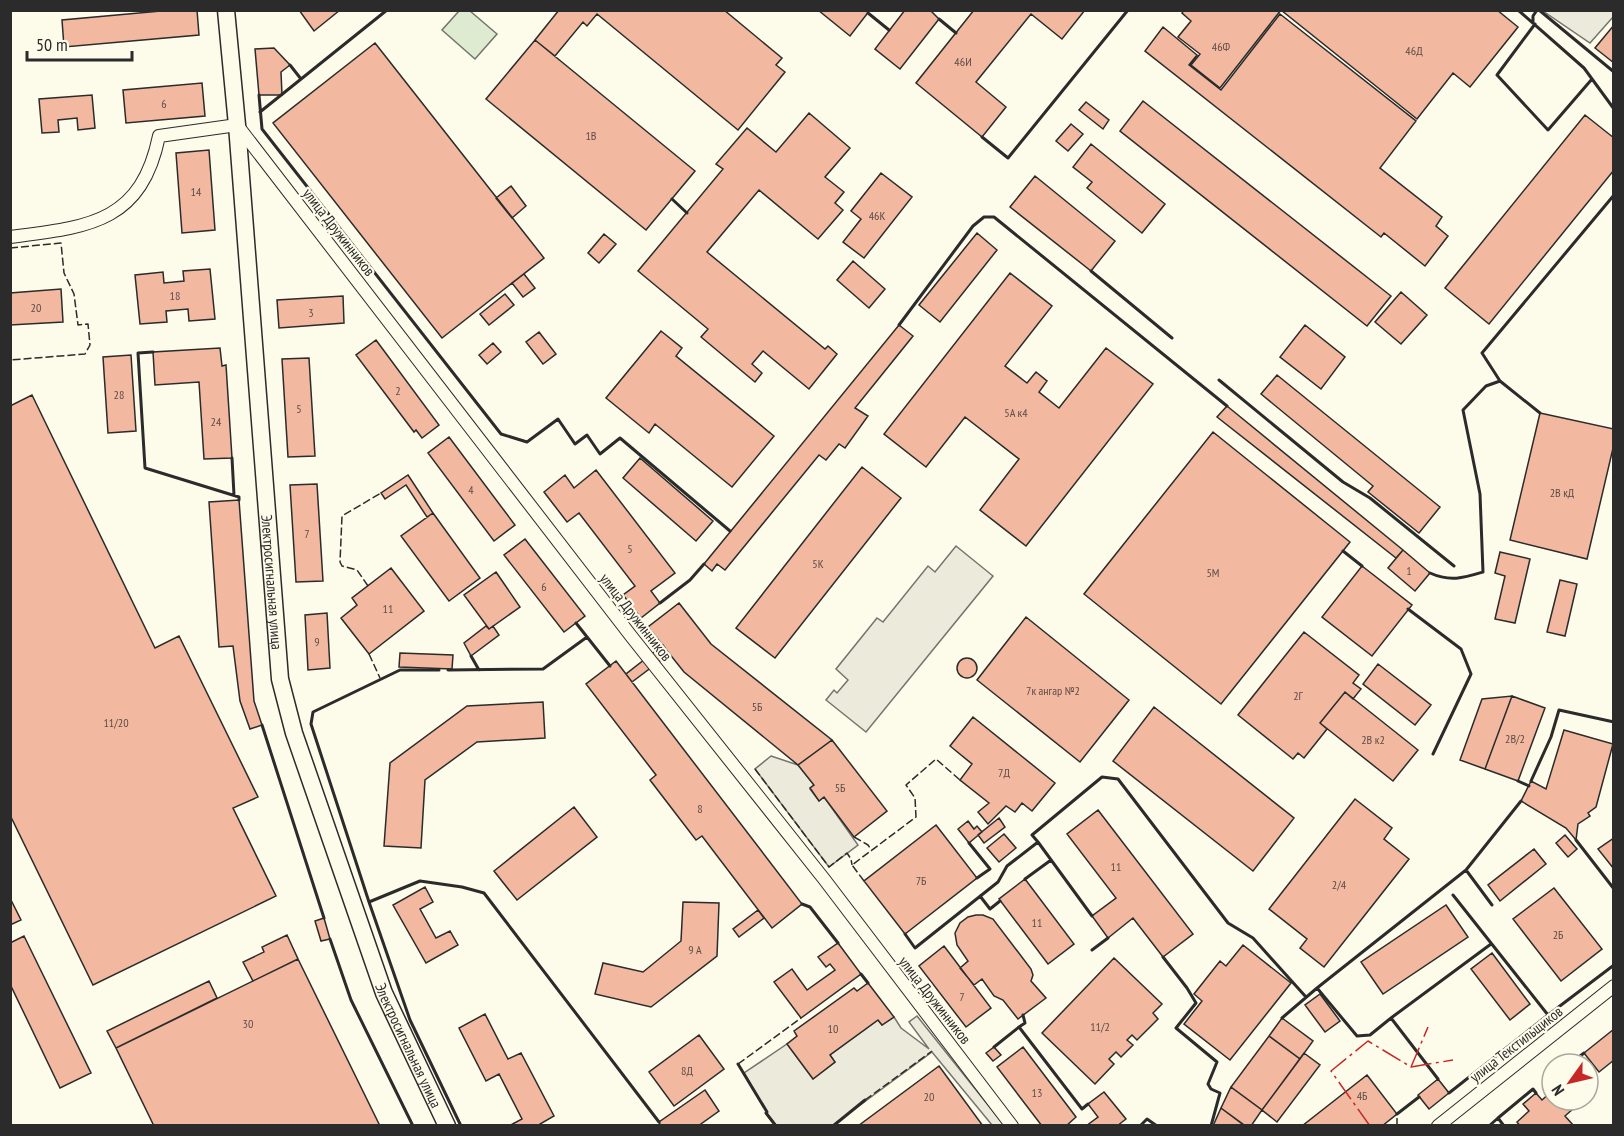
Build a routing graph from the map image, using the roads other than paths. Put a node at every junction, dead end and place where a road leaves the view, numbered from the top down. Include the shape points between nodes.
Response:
1 (226, 10) edge
2 (237, 125) junction
3 (10, 237) edge
4 (1614, 986) edge
5 (447, 1125) edge
6 (1012, 1125) edge
7 (1438, 1125) edge

1 - 2 street, Электросигнальная улица
2 - 3 street via 159,136 154,161 138,191 111,215 70,229
2 - 5 street, Электросигнальная улица via 280,679 294,733 384,993
2 - 6 street, улица Дружинников
4 - 7 street, улица Текстильщиков

